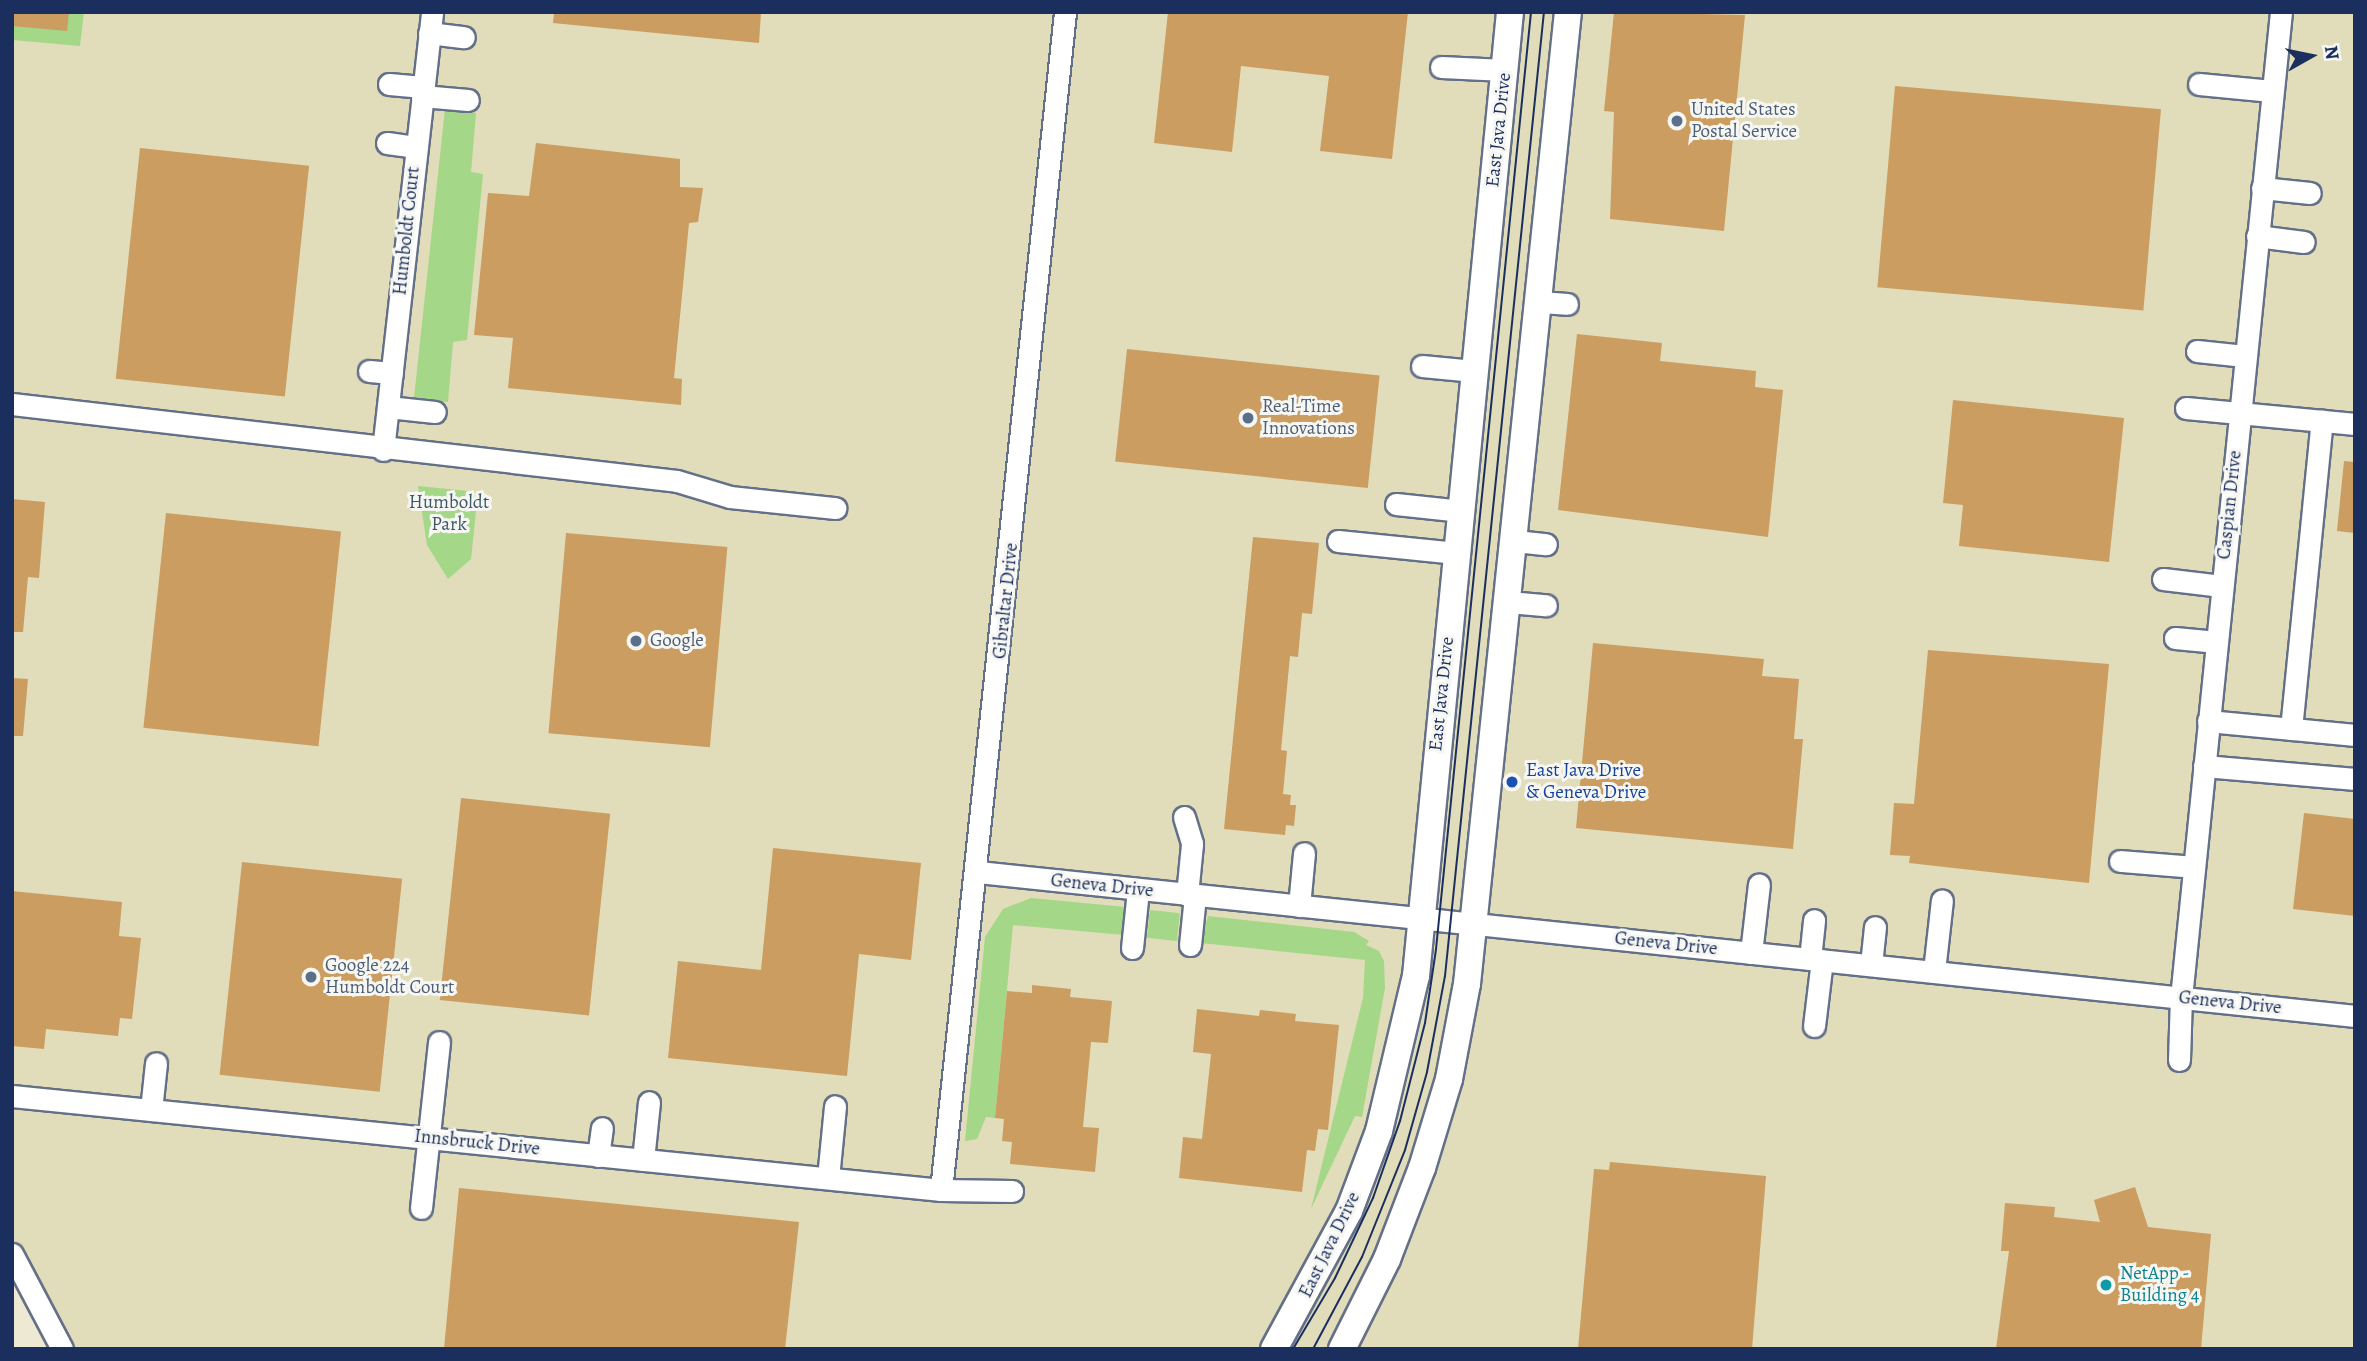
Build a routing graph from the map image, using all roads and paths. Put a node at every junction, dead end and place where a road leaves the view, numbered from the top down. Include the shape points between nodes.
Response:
1 (1065, 12) edge
2 (1510, 12) edge
3 (1568, 12) edge
4 (2281, 12) edge
5 (430, 23) edge
6 (464, 37) dead end
7 (1441, 67) dead end
8 (1505, 70) junction
9 (389, 84) dead end
10 (2199, 84) dead end
11 (423, 91) junction
12 (2272, 91) junction
13 (468, 100) dead end
14 (387, 143) dead end
15 (417, 146) junction
16 (2262, 188) junction
17 (2310, 193) dead end
18 (2257, 236) junction
19 (2304, 242) dead end
20 (1540, 302) junction
21 (1567, 304) dead end
22 (2197, 351) dead end
23 (2245, 356) junction
24 (1422, 366) dead end
25 (1475, 371) junction
26 (369, 372) dead end
27 (391, 373) junction
28 (21, 398) edge
29 (388, 407) junction
30 (2186, 408) dead end
31 (435, 412) dead end
32 (2239, 414) junction
33 (2322, 421) junction
34 (2355, 425) edge
35 (383, 450) junction
36 (1396, 504) dead end
37 (835, 508) dead end
38 (1462, 511) junction
39 (1338, 541) dead end
40 (1515, 541) junction
41 (1546, 544) dead end
42 (1456, 553) junction
43 (2163, 579) dead end
44 (2222, 586) junction
45 (1508, 602) junction
46 (1546, 605) dead end
47 (2175, 638) dead end
48 (2217, 642) junction
49 (2208, 721) junction
50 (2291, 729) junction
51 (2355, 735) edge
52 (2204, 766) junction
53 (2355, 779) edge
54 (1184, 817) dead end
55 (1304, 853) dead end
56 (2120, 861) dead end
57 (2194, 867) junction
58 (978, 872) junction
59 (1759, 884) dead end
60 (1138, 890) junction
61 (1191, 896) junction
62 (1942, 900) dead end
63 (1299, 906) junction
64 (1421, 918) junction
65 (1814, 920) dead end
66 (1475, 924) junction
67 (1875, 928) dead end
68 (1189, 945) dead end
69 (1132, 948) dead end
70 (1751, 953) junction
71 (1816, 960) junction
72 (1871, 965) junction
73 (1934, 971) junction
74 (2180, 998) junction
75 (2355, 1016) edge
76 (1814, 1026) dead end
77 (439, 1042) dead end
78 (2179, 1060) dead end
79 (156, 1063) dead end
80 (12, 1096) edge
81 (649, 1102) dead end
82 (835, 1106) dead end
83 (151, 1110) junction
84 (602, 1128) dead end
85 (428, 1138) junction
86 (598, 1156) junction
87 (643, 1160) junction
88 (828, 1178) junction
89 (941, 1190) junction
90 (1012, 1191) dead end
91 (421, 1208) dead end
92 (12, 1254) edge
93 (62, 1349) edge
94 (1274, 1349) edge
95 (1342, 1349) edge

1 - 58 street, Gibraltar Drive
2 - 8 main road, East Java Drive
3 - 20 main road
4 - 12 street, Caspian Drive
5 - 6 street
5 - 11 street, Humboldt Court
7 - 8 street
8 - 25 main road, East Java Drive
9 - 11 street
10 - 12 street
11 - 13 street
11 - 15 street, Humboldt Court
12 - 16 street, Caspian Drive
14 - 15 street
15 - 27 street, Humboldt Court
16 - 17 street
16 - 18 street, Caspian Drive
18 - 19 street
18 - 23 street, Caspian Drive
20 - 21 street
20 - 40 main road
22 - 23 street
23 - 32 street, Caspian Drive
24 - 25 street
25 - 38 main road, East Java Drive
26 - 27 street
27 - 29 street, Humboldt Court
28 - 35 street via 350,440
29 - 31 street
29 - 35 street, Humboldt Court
30 - 32 street
32 - 33 street
32 - 44 street, Caspian Drive
33 - 34 street
33 - 50 street
35 - 37 street via 677,481 730,497
36 - 38 street
38 - 42 main road, East Java Drive
39 - 42 street
40 - 41 street
40 - 45 main road
42 - 64 main road, East Java Drive
43 - 44 street
44 - 48 street, Caspian Drive
45 - 46 street
45 - 66 main road
47 - 48 street
48 - 49 street, Caspian Drive
49 - 50 street
49 - 52 street, Caspian Drive
50 - 51 street
52 - 53 street
52 - 57 street, Caspian Drive
54 - 61 street via 1192,844
55 - 63 street
56 - 57 street
57 - 74 street, Caspian Drive
58 - 60 street, Geneva Drive
58 - 89 street, Gibraltar Drive
59 - 70 street
60 - 61 street, Geneva Drive
60 - 69 street
61 - 63 street, Geneva Drive
61 - 68 street
62 - 73 street
63 - 64 street, Geneva Drive
64 - 66 street, Geneva Drive
64 - 94 main road, East Java Drive via 1413,988 1379,1131 1335,1241
65 - 71 street
66 - 70 street, Geneva Drive
66 - 95 main road via 1450,1079 1387,1259
67 - 72 street
70 - 71 street, Geneva Drive
71 - 72 street, Geneva Drive
71 - 76 street
72 - 73 street, Geneva Drive
73 - 74 street, Geneva Drive
74 - 75 street, Geneva Drive
74 - 78 street, Caspian Drive
77 - 85 street
79 - 83 street
80 - 83 street, Innsbruck Drive
81 - 87 street
82 - 88 street
83 - 85 street, Innsbruck Drive
84 - 86 street
85 - 86 street, Innsbruck Drive
85 - 91 street
86 - 87 street, Innsbruck Drive
87 - 88 street, Innsbruck Drive
88 - 89 street, Innsbruck Drive
89 - 90 street, Innsbruck Drive
92 - 93 street

